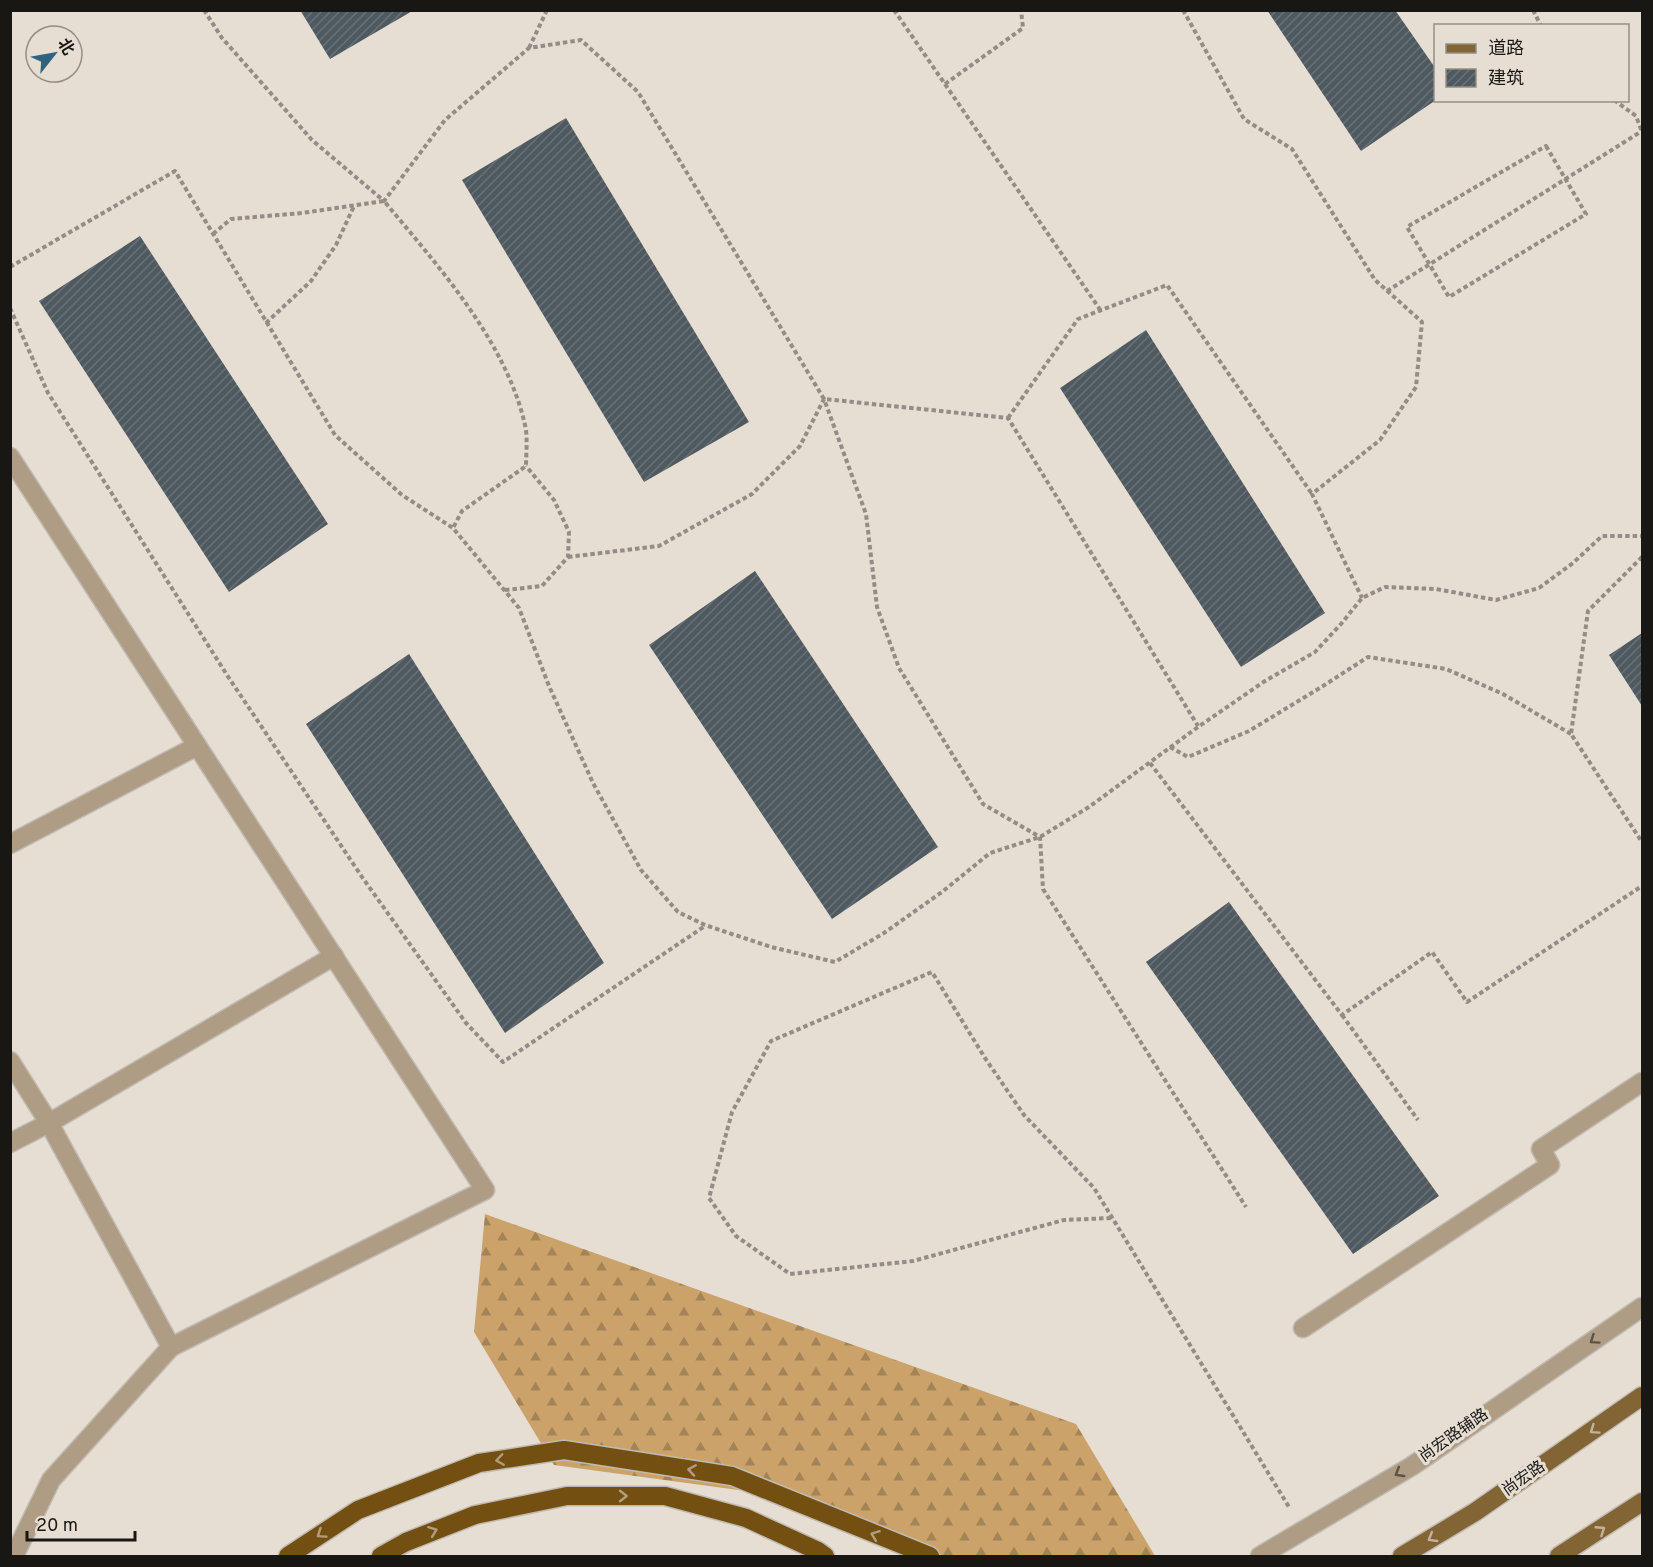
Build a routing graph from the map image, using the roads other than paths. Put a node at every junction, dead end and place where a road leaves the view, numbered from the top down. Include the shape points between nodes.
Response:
1 (10, 457) edge
2 (197, 746) junction
3 (10, 844) edge
4 (334, 956) junction
5 (10, 1061) edge
6 (1642, 1083) edge
7 (49, 1123) junction
8 (10, 1143) edge
9 (1642, 1307) edge
10 (1303, 1328) dead end
11 (171, 1347) junction
12 (1642, 1396) edge
13 (1642, 1502) edge
14 (14, 1557) edge
15 (288, 1557) edge
16 (381, 1557) edge
17 (825, 1557) edge
18 (930, 1557) edge
19 (1260, 1557) edge
20 (1402, 1557) edge
21 (1559, 1557) edge

1 - 2 street
2 - 3 street
2 - 4 street
4 - 7 street
4 - 11 street via 485,1190
5 - 7 street
6 - 10 street via 1541,1149 1550,1165
7 - 8 street
7 - 11 street
9 -> 19 street, 尚宏路辅路 via 1412,1466
11 - 14 street via 51,1480
12 -> 20 main road, 尚宏路 via 1475,1512
21 -> 13 main road
18 -> 15 highway via 732,1476 564,1450 468,1467 358,1510
16 -> 17 highway via 406,1542 475,1515 567,1496 665,1496 746,1518

